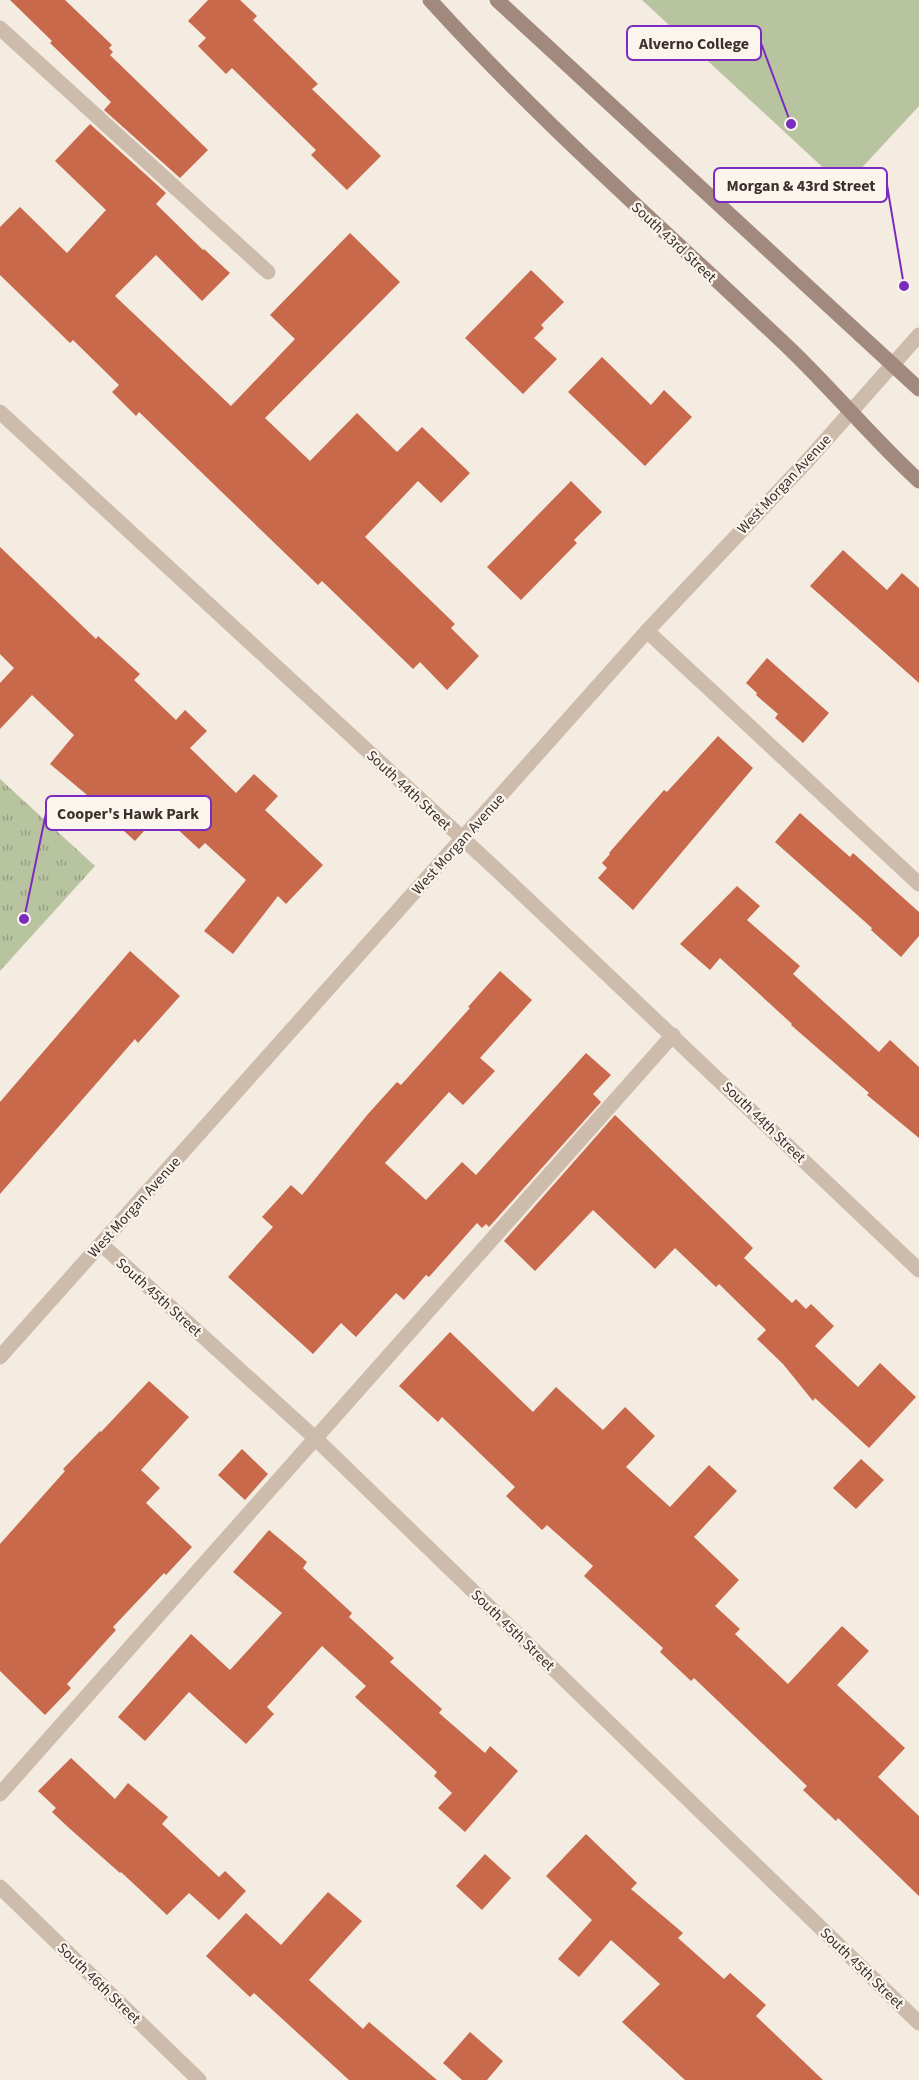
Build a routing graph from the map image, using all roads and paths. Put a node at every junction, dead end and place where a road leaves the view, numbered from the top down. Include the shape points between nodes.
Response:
1 (430, 0) edge
2 (497, 0) edge
3 (0, 28) edge
4 (268, 272) dead end
5 (919, 335) edge
6 (892, 364) junction
7 (919, 389) edge
8 (0, 412) edge
9 (850, 413) junction
10 (919, 481) edge
11 (647, 631) junction
12 (462, 839) junction
13 (919, 884) edge
14 (673, 1035) junction
15 (101, 1244) junction
16 (919, 1270) edge
17 (0, 1357) edge
18 (315, 1438) junction
19 (0, 1794) edge
20 (0, 1887) edge
21 (919, 2023) edge
22 (199, 2080) edge

1 - 9 main road, South 43rd Street via 591,165 790,350
2 - 6 main road
3 - 4 street
5 - 6 street, West Morgan Avenue
6 - 7 main road
6 - 9 street, West Morgan Avenue
8 - 12 street, South 44th Street
9 - 10 main road, South 43rd Street
9 - 11 street, West Morgan Avenue
11 - 12 street, West Morgan Avenue
11 - 13 street
12 - 14 street, South 44th Street
12 - 15 street, West Morgan Avenue
14 - 16 street, South 44th Street
14 - 18 street
15 - 17 street, West Morgan Avenue
15 - 18 street, South 45th Street
18 - 19 street
18 - 21 street, South 45th Street
20 - 22 street, South 46th Street

